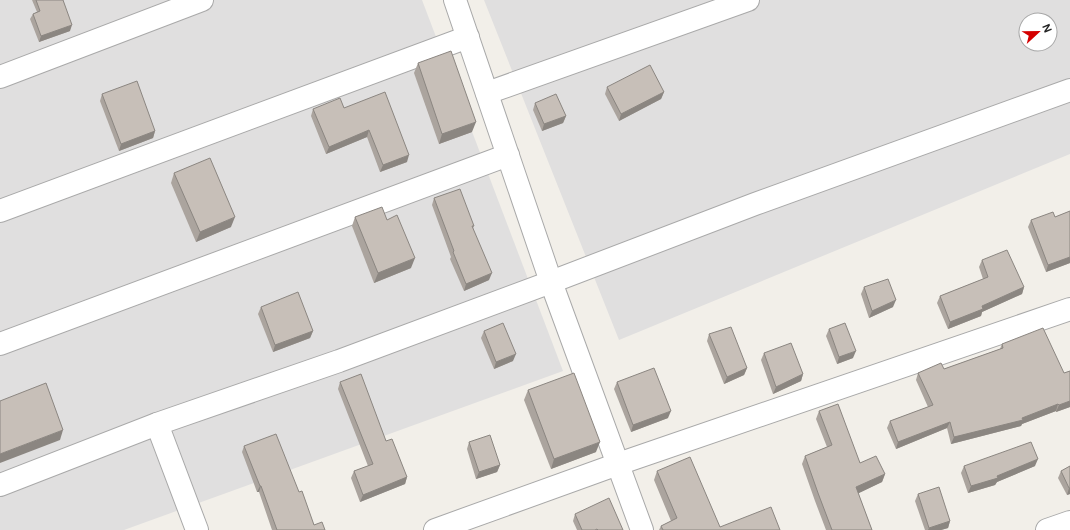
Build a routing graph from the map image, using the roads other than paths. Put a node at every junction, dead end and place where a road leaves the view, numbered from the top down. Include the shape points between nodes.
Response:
1 (202, 0) edge
2 (455, 0) edge
3 (748, 0) edge
4 (468, 37) junction
5 (0, 77) edge
6 (1070, 90) edge
7 (487, 93) junction
8 (508, 155) junction
9 (0, 211) edge
10 (551, 282) junction
11 (1070, 309) edge
12 (0, 344) edge
13 (157, 424) junction
14 (618, 464) junction
15 (0, 484) edge
16 (1070, 522) edge
17 (197, 530) edge
18 (435, 530) edge
19 (642, 530) edge
20 (1046, 530) edge

1 - 5 street
2 - 4 street
3 - 7 street
4 - 7 street
4 - 9 street
6 - 10 street via 754,204
7 - 8 street
8 - 10 street
8 - 12 street
10 - 13 street via 339,361
10 - 14 street
11 - 14 street
13 - 15 street
13 - 17 street
14 - 18 street
14 - 19 street
16 - 20 street

